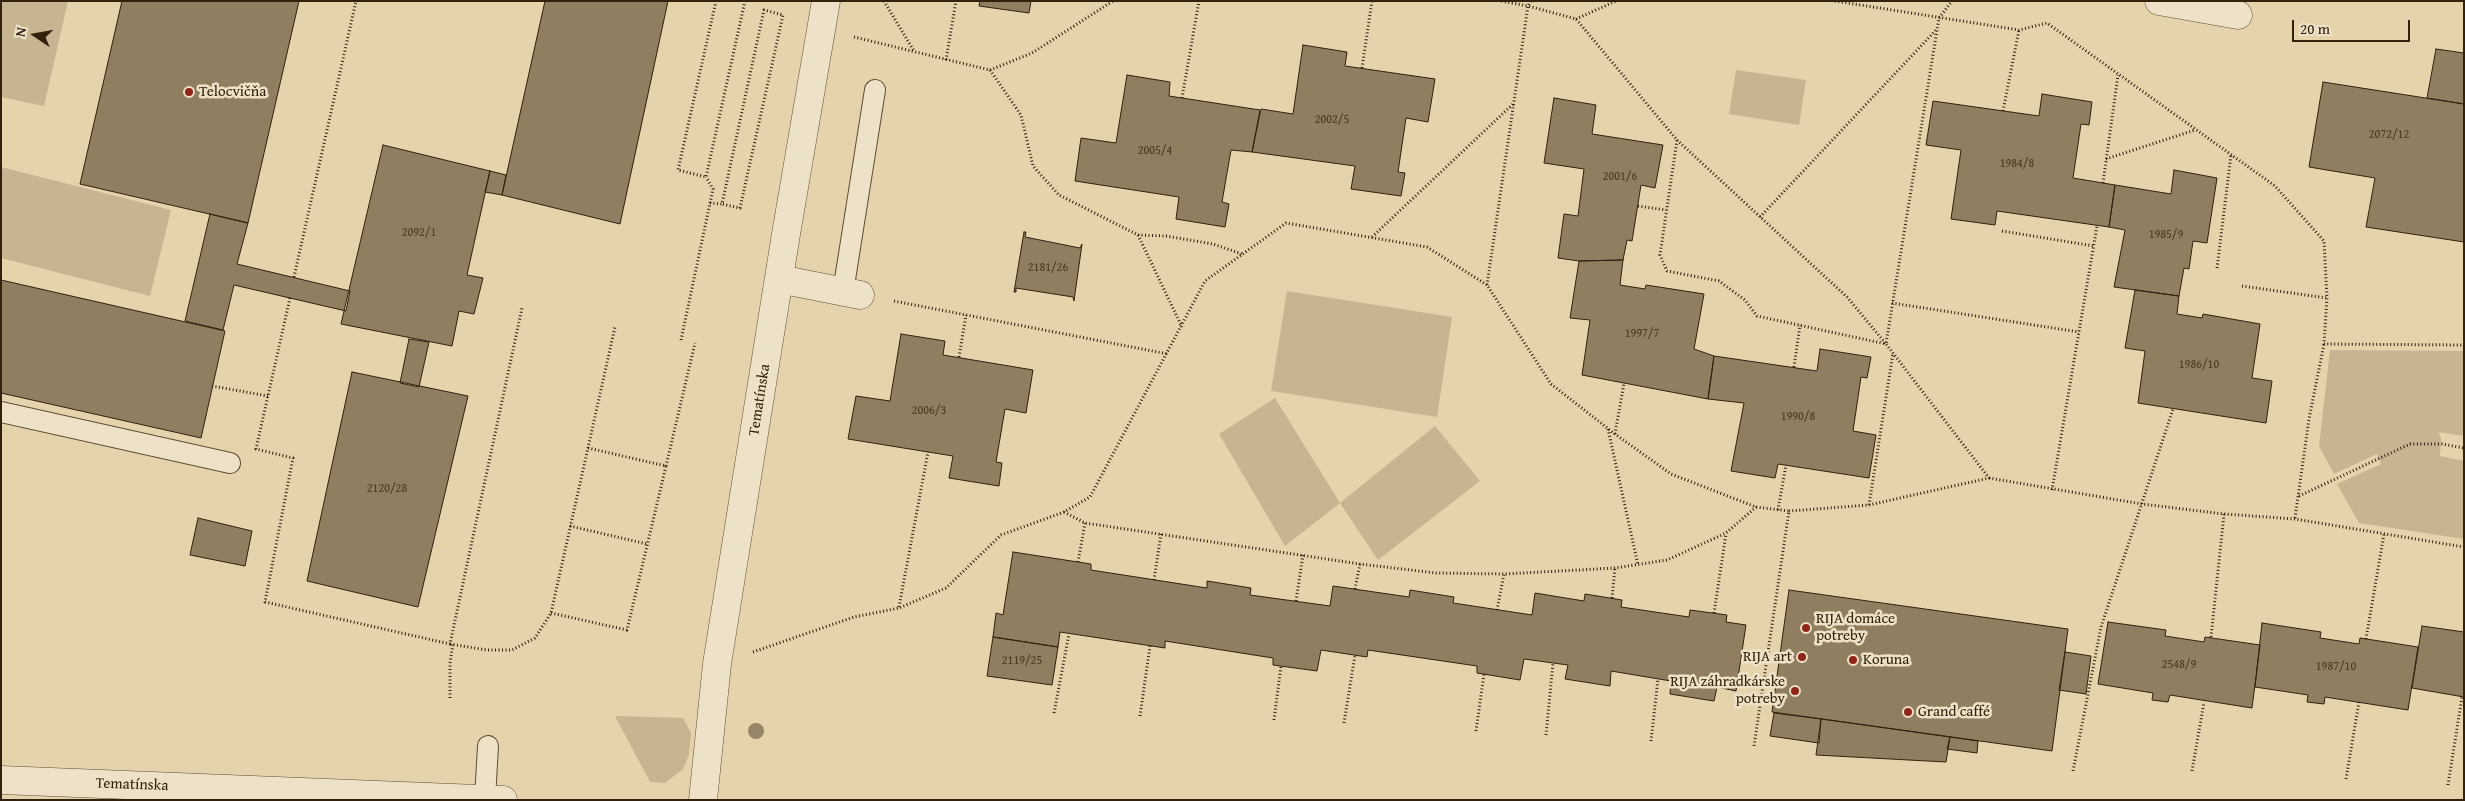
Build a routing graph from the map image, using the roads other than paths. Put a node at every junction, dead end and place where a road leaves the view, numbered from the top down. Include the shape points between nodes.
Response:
1 (826, 1) edge
2 (2159, 1) edge
3 (2238, 15) dead end
4 (875, 90) dead end
5 (779, 279) junction
6 (852, 293) joint
7 (1, 412) edge
8 (230, 463) dead end
9 (488, 746) dead end
10 (1, 780) edge
11 (494, 799) edge
12 (704, 800) edge

1 - 5 street, Tematínska
2 - 3 street
4 - 6 lane
5 - 6 street
5 - 12 street, Tematínska via 717,664
7 - 8 lane
9 - 11 lane
10 - 11 street, Tematínska

